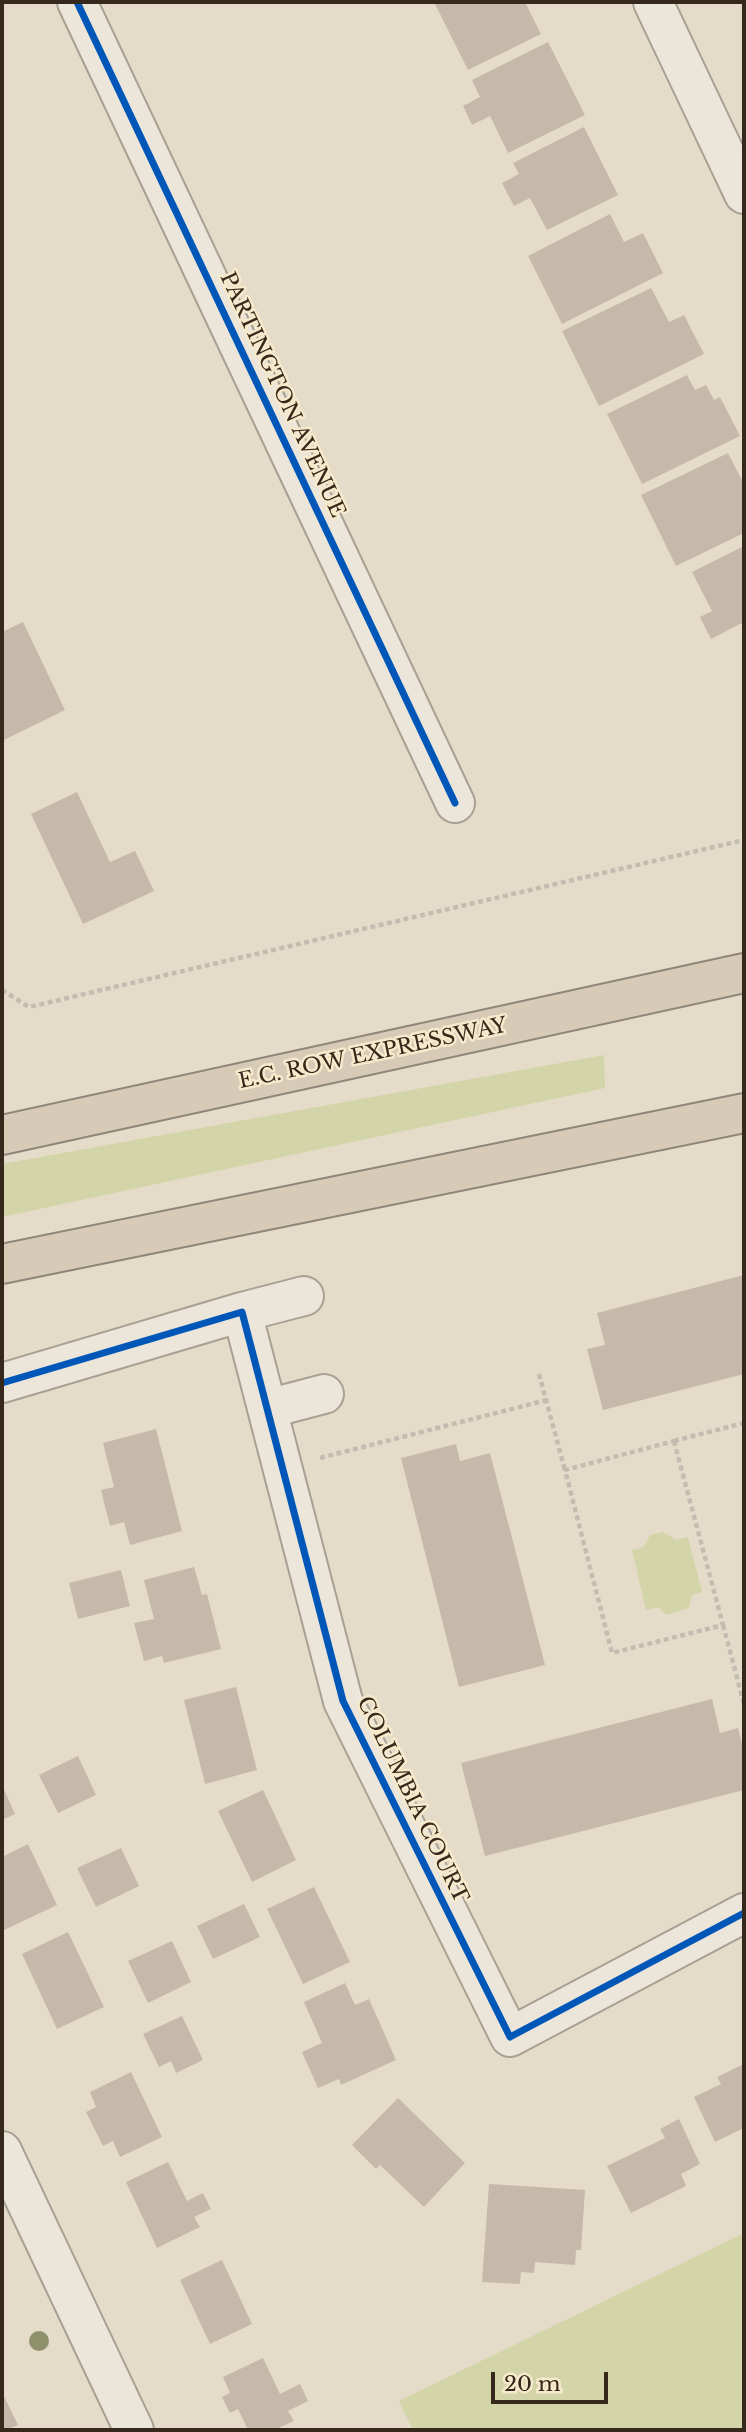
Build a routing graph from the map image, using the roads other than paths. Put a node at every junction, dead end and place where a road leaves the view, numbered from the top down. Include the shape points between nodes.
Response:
1 (77, 2) edge
2 (653, 2) edge
3 (744, 194) edge
4 (455, 803) dead end
5 (744, 973) edge
6 (744, 1113) edge
7 (2, 1135) edge
8 (2, 1264) edge
9 (304, 1296) dead end
10 (242, 1312) junction
11 (2, 1383) edge
12 (324, 1395) dead end
13 (267, 1409) junction
14 (744, 1913) edge
15 (2, 2151) edge
16 (134, 2430) edge

1 - 4 street, PARTINGTON AVENUE
2 - 3 street
5 - 7 highway, E.C. ROW EXPRESSWAY
6 - 8 highway
9 - 10 street
10 - 11 street
10 - 13 street, COLUMBIA COURT
12 - 13 street
13 - 14 street, COLUMBIA COURT via 343,1701 510,2037
15 - 16 street

